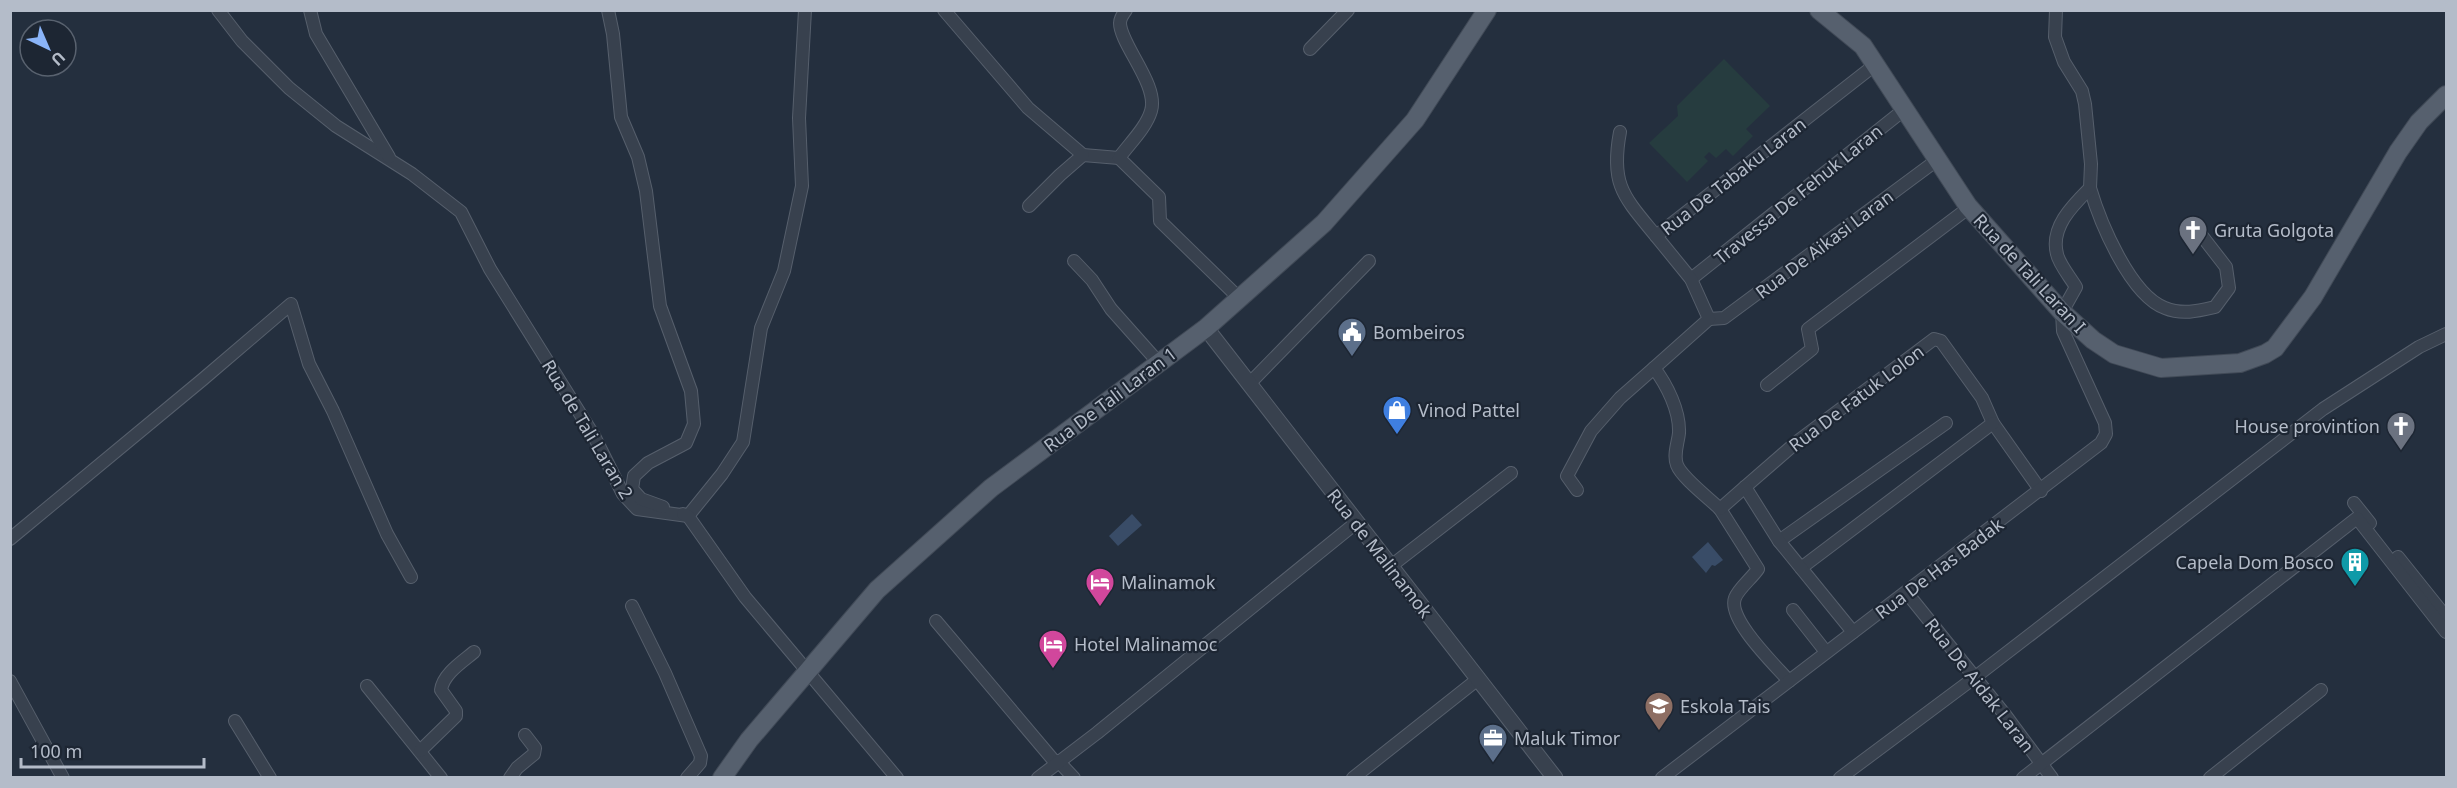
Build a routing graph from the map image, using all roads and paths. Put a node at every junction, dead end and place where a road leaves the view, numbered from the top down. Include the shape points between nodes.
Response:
1 (218, 10) edge
2 (310, 10) edge
3 (608, 10) edge
4 (806, 10) edge
5 (944, 10) edge
6 (1126, 10) edge
7 (1348, 10) edge
8 (1487, 10) edge
9 (1819, 10) edge
10 (2056, 10) edge
11 (1310, 49) dead end
12 (1876, 64) junction
13 (2446, 95) edge
14 (1905, 109) junction
15 (1620, 132) dead end
16 (1083, 155) junction
17 (1119, 158) junction
18 (1937, 160) junction
19 (391, 161) junction
20 (2090, 188) junction
21 (1029, 206) dead end
22 (1968, 206) junction
23 (2195, 226) dead end
24 (1656, 236) junction
25 (1074, 261) dead end
26 (1369, 261) dead end
27 (1691, 279) junction
28 (1239, 298) junction
29 (2062, 312) junction
30 (1709, 319) junction
31 (1206, 327) junction
32 (2446, 334) edge
33 (1159, 363) junction
34 (1654, 368) junction
35 (1249, 384) junction
36 (1767, 385) dead end
37 (1946, 423) dead end
38 (1993, 423) junction
39 (1510, 473) dead end
40 (1745, 487) junction
41 (1577, 490) dead end
42 (2041, 491) junction
43 (2354, 502) dead end
44 (1720, 509) junction
45 (688, 516) junction
46 (1357, 522) junction
47 (10, 539) edge
48 (1779, 541) junction
49 (1391, 566) junction
50 (1801, 568) junction
51 (411, 578) dead end
52 (1907, 593) junction
53 (632, 606) dead end
54 (1794, 610) dead end
55 (2446, 617) edge
56 (936, 621) dead end
57 (1853, 632) junction
58 (2446, 632) edge
59 (474, 652) dead end
60 (1826, 652) junction
61 (808, 670) junction
62 (1974, 678) junction
63 (1478, 679) junction
64 (10, 681) edge
65 (1789, 681) junction
66 (366, 686) dead end
67 (2320, 690) dead end
68 (236, 721) dead end
69 (525, 735) dead end
70 (420, 752) junction
71 (1057, 762) junction
72 (2042, 764) junction
73 (63, 777) edge
74 (270, 777) edge
75 (441, 777) edge
76 (510, 777) edge
77 (687, 777) edge
78 (722, 777) edge
79 (897, 777) edge
80 (1038, 777) edge
81 (1074, 777) edge
82 (1353, 777) edge
83 (1555, 777) edge
84 (1662, 777) edge
85 (1840, 777) edge
86 (2023, 777) edge
87 (2052, 777) edge
88 (2210, 777) edge

1 - 19 street, Rua de Tali Laran 2 via 242,41 289,88 336,126
2 - 19 street via 316,34
3 - 45 street via 621,117 638,157 646,191 660,306 691,391 694,424 686,443 648,463 634,476 632,489 641,499
4 - 45 street via 799,118 801,186 784,271 761,328 743,442
5 - 16 street via 1028,108
6 - 17 street via 1120,23 1138,61 1152,106 1149,118
7 - 11 street
8 - 28 main road, Rua De Tali Laran 1 via 1400,138 1324,223
9 - 12 main road, Rua de Tali Laran I via 1863,46
10 - 20 street via 2055,38 2085,104
12 - 14 main road, Rua de Tali Laran I
12 - 24 street, Rua De Tabaku Laran
13 - 29 main road, Rua de Tali Laran I via 2419,122 2398,152 2313,297 2287,334 2265,354 2222,366 2161,368 2114,354
14 - 18 main road, Rua de Tali Laran I
14 - 27 street, Travessa De Fehuk Laran
15 - 24 street via 1616,156 1622,193
16 - 17 street
16 - 21 street
17 - 28 street via 1159,197 1160,221
18 - 22 main road, Rua de Tali Laran I
18 - 30 street, Rua De Aikasi Laran via 1724,318
19 - 45 street, Rua de Tali Laran 2 via 461,212 490,269 594,436 623,494 638,508
20 - 23 street via 2111,244 2136,283 2164,308 2189,313 2215,307 2229,288 2226,267
20 - 29 street via 2070,207 2057,232 2056,254 2076,287
22 - 29 main road, Rua de Tali Laran I
22 - 36 street via 1809,329 1812,349
24 - 27 street, Rua De Tabaku Laran
25 - 33 street
26 - 35 street
27 - 30 street, Rua De Tabaku Laran
28 - 31 main road, Rua De Tali Laran 1
29 - 42 street, Rua De Has Badak via 2063,331 2093,393 2106,434 2102,443
30 - 34 street
31 - 33 main road, Rua De Tali Laran 1
31 - 35 street, Rua de Malinamok
32 - 62 street via 2322,409
33 - 61 main road, Rua De Tali Laran 1 via 991,488 877,590
34 - 41 street via 1591,431 1567,476
34 - 44 street via 1678,417 1677,467
35 - 46 street, Rua de Malinamok
37 - 48 street
38 - 40 street, Rua De Fatuk Lolon via 1982,398 1941,341 1934,339 1798,441
38 - 42 street, Rua De Fatuk Lolon
38 - 50 street
39 - 49 street
40 - 44 street
40 - 48 street
42 - 52 street, Rua De Has Badak
43 - 55 street
44 - 65 street via 1758,569 1737,594 1733,605 1736,615
45 - 61 street via 745,597
46 - 49 street, Rua de Malinamok
46 - 71 street
47 - 51 street via 291,304 309,364
48 - 50 street
49 - 63 street, Rua de Malinamok
50 - 57 street
52 - 57 street, Rua De Has Badak
52 - 62 street, Rua De Aidak Laran
53 - 77 street via 701,756 700,763
54 - 60 street
56 - 71 street
57 - 60 street, Rua De Has Badak
58 - 72 street via 2357,519
59 - 70 street via 442,684 441,690 456,716
60 - 65 street, Rua De Has Badak
61 - 78 main road, Rua De Tali Laran 1
61 - 79 street
62 - 72 street, Rua De Aidak Laran
62 - 85 street
63 - 82 street
63 - 83 street, Rua de Malinamok
64 - 73 street
65 - 84 street, Rua De Has Badak
66 - 70 street
67 - 88 street
68 - 74 street
69 - 76 street via 535,748 534,754
70 - 75 street
71 - 80 street
71 - 81 street
72 - 86 street
72 - 87 street, Rua De Aidak Laran

